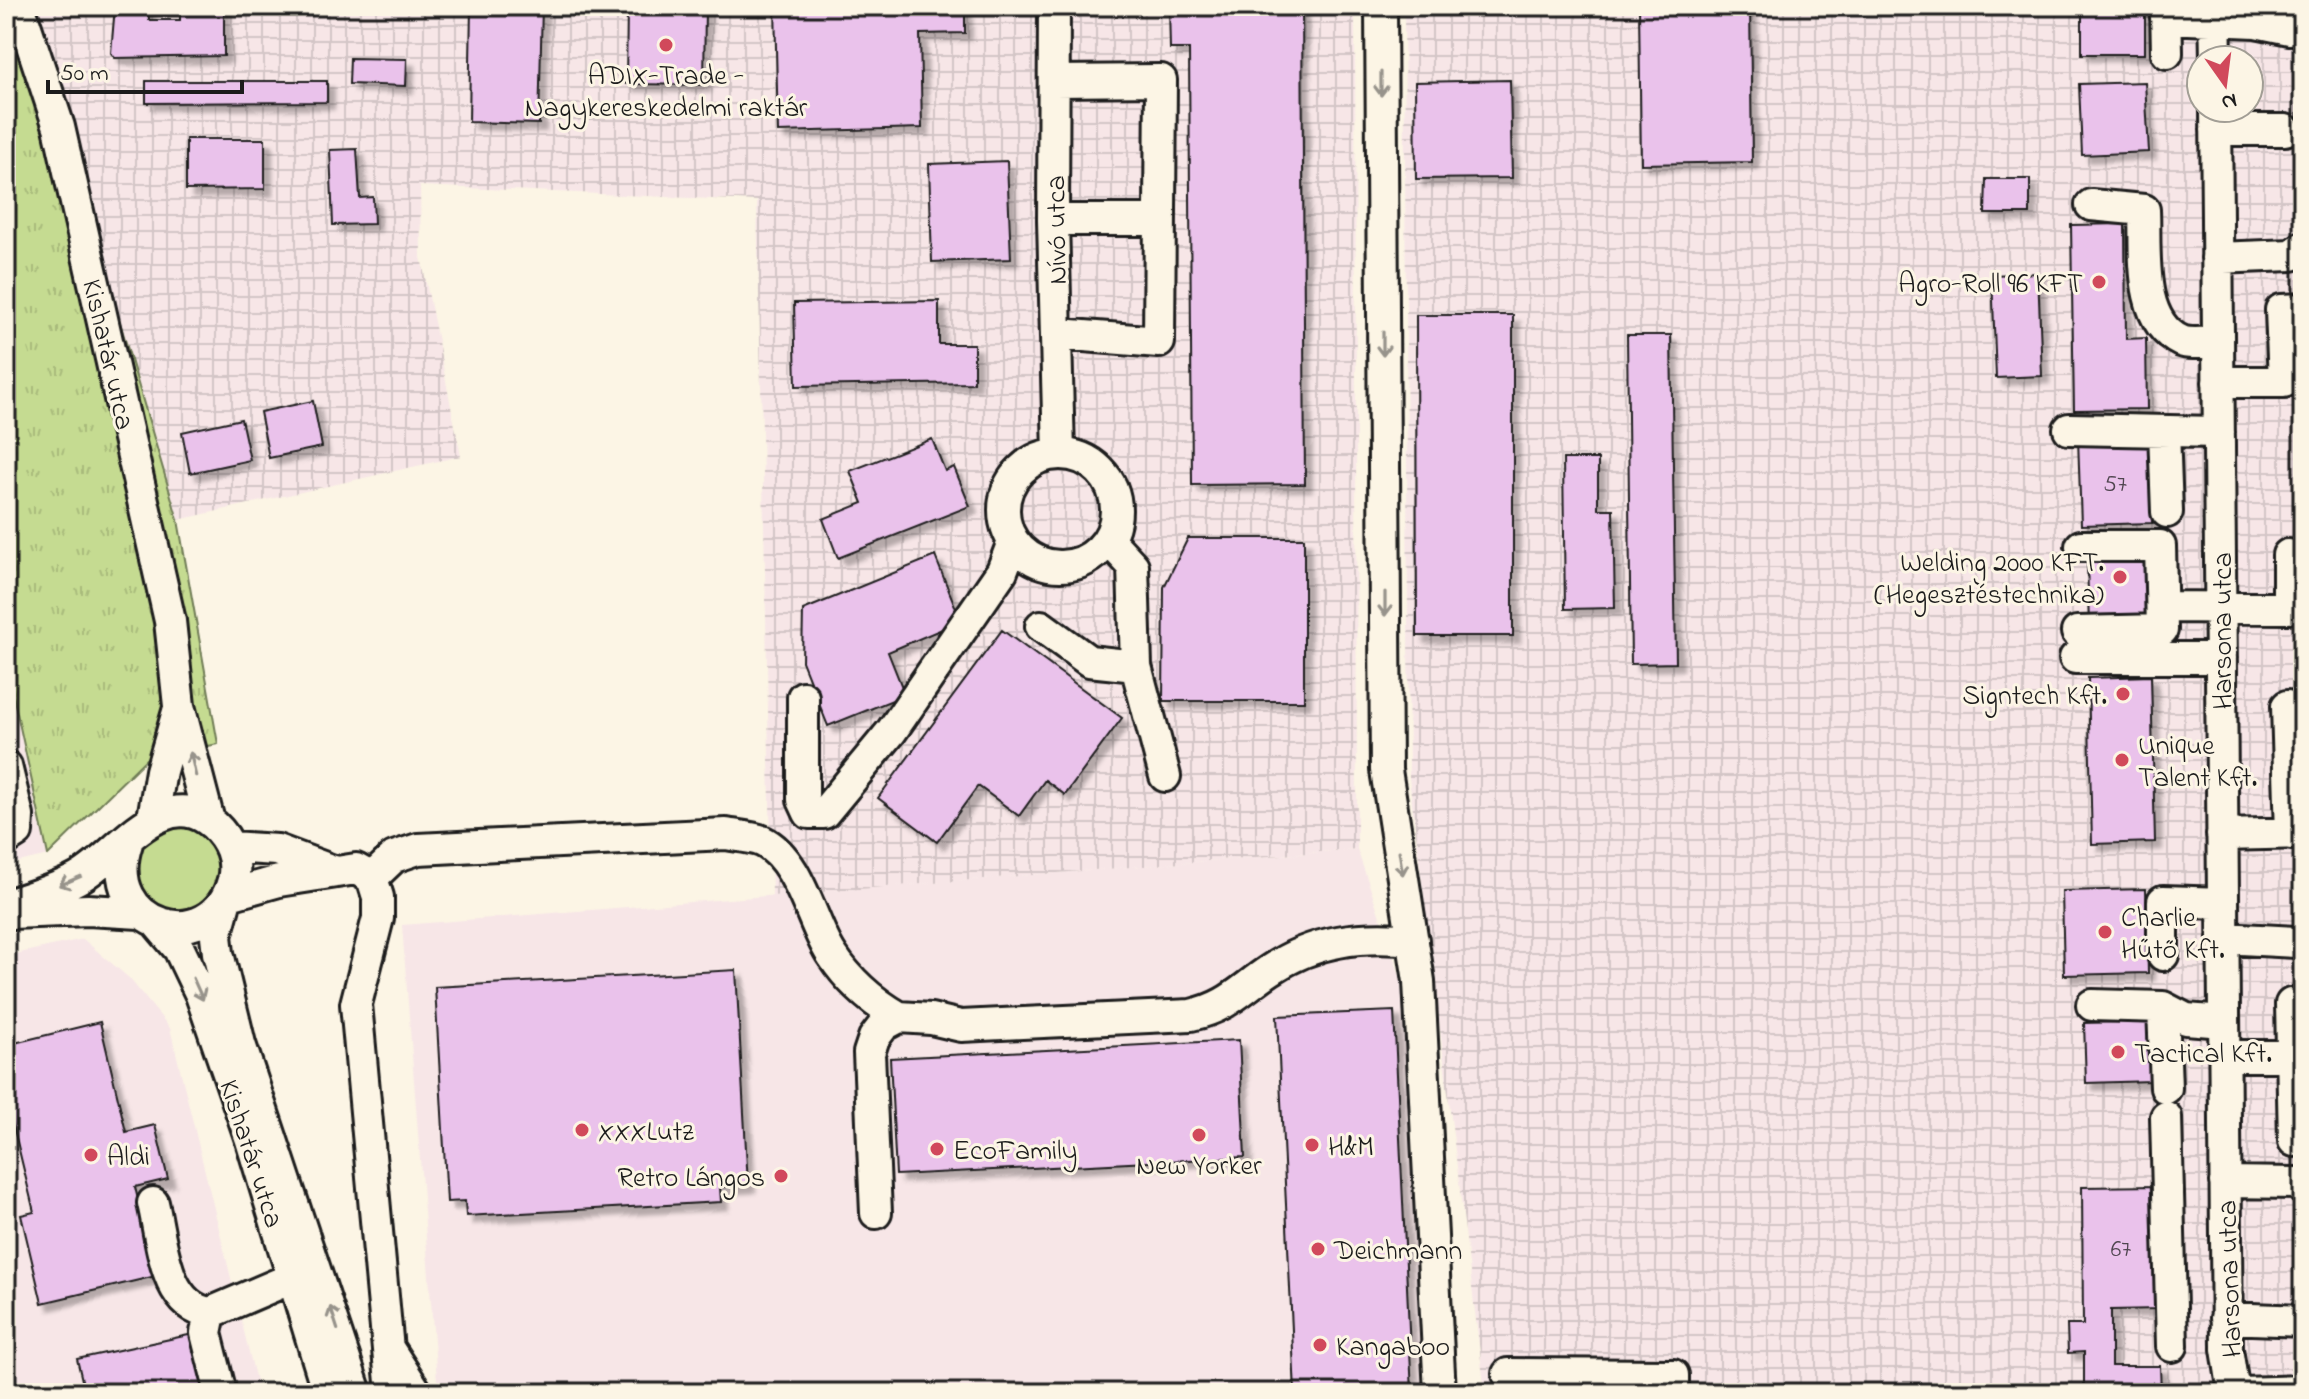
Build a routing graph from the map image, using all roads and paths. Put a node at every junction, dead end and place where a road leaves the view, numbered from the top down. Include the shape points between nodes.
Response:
1 (19, 6) edge
2 (1054, 6) edge
3 (1381, 6) edge
4 (2166, 12) edge
5 (2215, 12) edge
6 (2290, 29) dead end
7 (2216, 44) edge
8 (2167, 53) dead end
9 (1054, 81) junction
10 (2216, 124) edge
11 (2247, 124) edge
12 (2285, 130) dead end
13 (2091, 205) dead end
14 (1053, 220) junction
15 (1159, 220) junction
16 (2303, 247) edge
17 (2217, 258) junction
18 (2303, 309) edge
19 (1059, 334) junction
20 (2218, 342) junction
21 (2218, 382) junction
22 (2069, 429) dead end
23 (2164, 431) junction
24 (2219, 432) junction
25 (1059, 454) junction
26 (2220, 513) junction
27 (1108, 539) junction
28 (1013, 542) junction
29 (2081, 546) dead end
30 (2288, 555) dead end
31 (2163, 607) junction
32 (2220, 609) junction
33 (1041, 626) dead end
34 (2221, 658) junction
35 (1136, 666) junction
36 (803, 697) dead end
37 (179, 706) junction
38 (2287, 706) dead end
39 (6, 766) edge
40 (1165, 776) dead end
41 (153, 818) junction
42 (209, 821) junction
43 (2297, 834) edge
44 (2222, 835) junction
45 (6, 839) edge
46 (127, 843) junction
47 (231, 847) junction
48 (337, 873) junction
49 (372, 878) junction
50 (227, 899) junction
51 (2223, 903) junction
52 (6, 906) edge
53 (6, 913) edge
54 (149, 918) junction
55 (2223, 938) junction
56 (1413, 940) junction
57 (2296, 942) dead end
58 (2163, 955) dead end
59 (2291, 1004) dead end
60 (2092, 1005) dead end
61 (2163, 1007) junction
62 (899, 1017) junction
63 (2224, 1022) junction
64 (2224, 1056) junction
65 (2292, 1056) junction
66 (2294, 1141) dead end
67 (2225, 1182) junction
68 (2303, 1189) edge
69 (153, 1203) dead end
70 (876, 1213) dead end
71 (292, 1278) junction
72 (210, 1313) junction
73 (2226, 1318) junction
74 (2303, 1321) edge
75 (2172, 1346) dead end
76 (389, 1349) junction
77 (1508, 1374) dead end
78 (2303, 1391) edge
79 (221, 1393) edge
80 (328, 1393) edge
81 (356, 1393) edge
82 (392, 1393) edge
83 (417, 1393) edge
84 (1440, 1393) edge
85 (1673, 1393) edge
86 (2234, 1393) edge
87 (2241, 1393) edge

1 - 37 street, Kishatár utca via 59,127 167,606
2 - 9 street, Nívó utca
3 -> 56 street via 1386,770
4 - 5 street
4 - 8 street
5 - 6 street
5 - 7 street
9 - 14 street, Nívó utca
9 - 15 street via 1161,80
10 - 17 street, Harsona utca
11 - 12 street
13 - 20 street via 2144,210 2147,282 2159,319 2183,342
14 - 15 street
14 - 19 street, Nívó utca
15 - 19 street via 1159,342
16 - 17 street via 2292,255
17 - 20 street, Harsona utca
18 - 21 street via 2281,310 2284,382
19 - 25 street, Nívó utca
20 - 21 street, Harsona utca
21 - 24 street, Harsona utca
22 - 23 street
23 - 24 street
23 - 26 street via 2159,512
24 - 26 street, Harsona utca
25 - 27 street via 1092,463 1109,482 1117,506
25 - 28 street via 1027,465 1007,492 1004,509
26 - 32 street, Harsona utca
27 - 28 street via 1096,554 1062,567 1034,560
27 - 35 street via 1133,566
28 - 36 street via 1002,571 891,732 824,813 809,813 803,800
29 - 31 street via 2160,546
30 - 32 street via 2288,608
31 - 32 street
31 - 34 street via 2162,630 2076,645
32 - 34 street, Harsona utca
33 - 35 street via 1089,661
34 - 44 street, Harsona utca
35 - 40 street
37 - 41 street
42 -> 37 street
38 - 43 street
39 - 45 street via 18,816 17,832
41 - 42 street via 182,812
41 - 46 street
42 - 47 street
43 - 44 street
44 - 51 street, Harsona utca
46 -> 52 street via 79,878
46 - 54 street via 121,880 128,898
47 - 48 street via 277,850
47 - 50 street via 235,871
48 - 49 street via 356,869
48 - 50 street via 279,881
49 - 62 street via 394,857 418,849 726,834 764,842 808,899 831,955 870,1000
49 - 76 street via 378,918 356,1004
50 - 54 street via 194,924
81 -> 50 street, Kishatár utca via 240,1044 216,936
51 - 55 street, Harsona utca
51 - 58 street via 2163,901
53 - 54 street via 88,910
54 -> 71 street, Kishatár utca via 179,949 201,995
55 - 57 street
55 - 63 street, Harsona utca
56 - 62 street via 1333,941 1269,970 1218,1010 1191,1015 961,1026
56 - 84 street
59 - 65 street
60 - 61 street
61 - 63 street via 2186,1019
61 - 75 street
62 - 70 street via 884,1025 869,1053
63 - 64 street, Harsona utca
64 - 65 street
64 - 67 street, Harsona utca
65 - 66 street
67 - 68 street via 2267,1180 2298,1183
67 - 73 street, Harsona utca
69 - 72 street via 179,1295 198,1311
71 - 72 street
71 - 80 street, Kishatár utca
72 - 79 street via 206,1333
73 - 74 street
73 - 86 street, Harsona utca
76 - 82 street
76 - 83 street
77 - 85 street via 1673,1375
78 - 87 street

